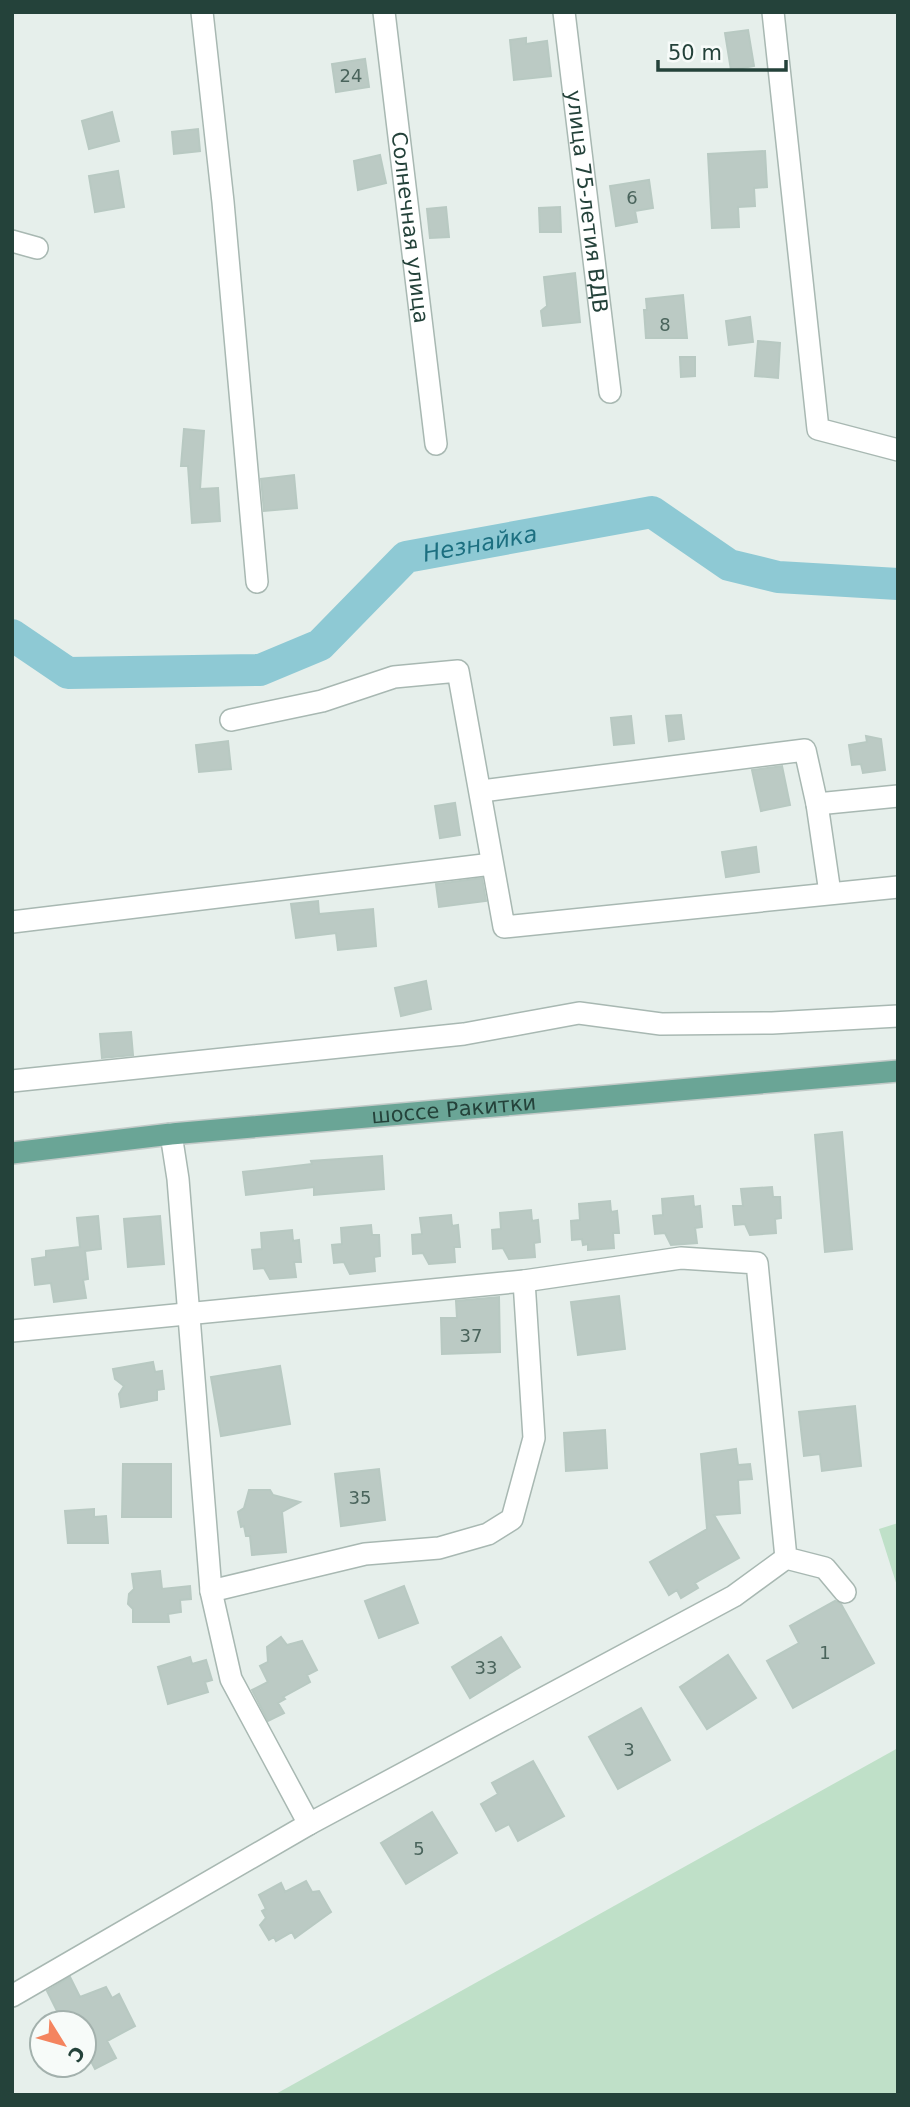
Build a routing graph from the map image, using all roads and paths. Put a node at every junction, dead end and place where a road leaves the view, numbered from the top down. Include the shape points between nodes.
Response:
1 (202, 12) edge
2 (384, 12) edge
3 (564, 12) edge
4 (773, 12) edge
5 (12, 241) edge
6 (37, 248) dead end
7 (610, 391) dead end
8 (436, 444) dead end
9 (898, 450) edge
10 (257, 582) dead end
11 (231, 720) dead end
12 (482, 792) junction
13 (898, 796) edge
14 (817, 804) junction
15 (492, 864) junction
16 (898, 887) edge
17 (830, 893) junction
18 (12, 922) edge
19 (898, 1016) edge
20 (898, 1071) edge
21 (12, 1081) edge
22 (171, 1135) junction
23 (12, 1153) edge
24 (524, 1282) junction
25 (188, 1315) junction
26 (12, 1331) edge
27 (786, 1558) junction
28 (211, 1591) junction
29 (845, 1592) dead end
30 (309, 1824) junction
31 (12, 1996) edge

1 - 10 street
2 - 8 street, Солнечная улица
3 - 7 street, улица 75-летия ВДВ
4 - 9 street via 818,429
5 - 6 street
11 - 12 street via 321,701 394,677 458,671
12 - 14 street via 805,750
12 - 15 street
13 - 14 street
14 - 17 street
15 - 17 street via 504,927
15 - 18 street
16 - 17 street
19 - 21 street via 661,1024 579,1013 464,1034
20 - 22 main road, шоссе Ракитки
22 - 23 main road, шоссе Ракитки
22 - 25 street
24 - 25 street
24 - 27 street via 681,1258 757,1263
24 - 28 street via 534,1437 512,1519 488,1534 439,1548 365,1554
25 - 26 street
25 - 28 street
27 - 29 street via 825,1568
27 - 30 street via 734,1596
28 - 30 street via 231,1679
30 - 31 street

